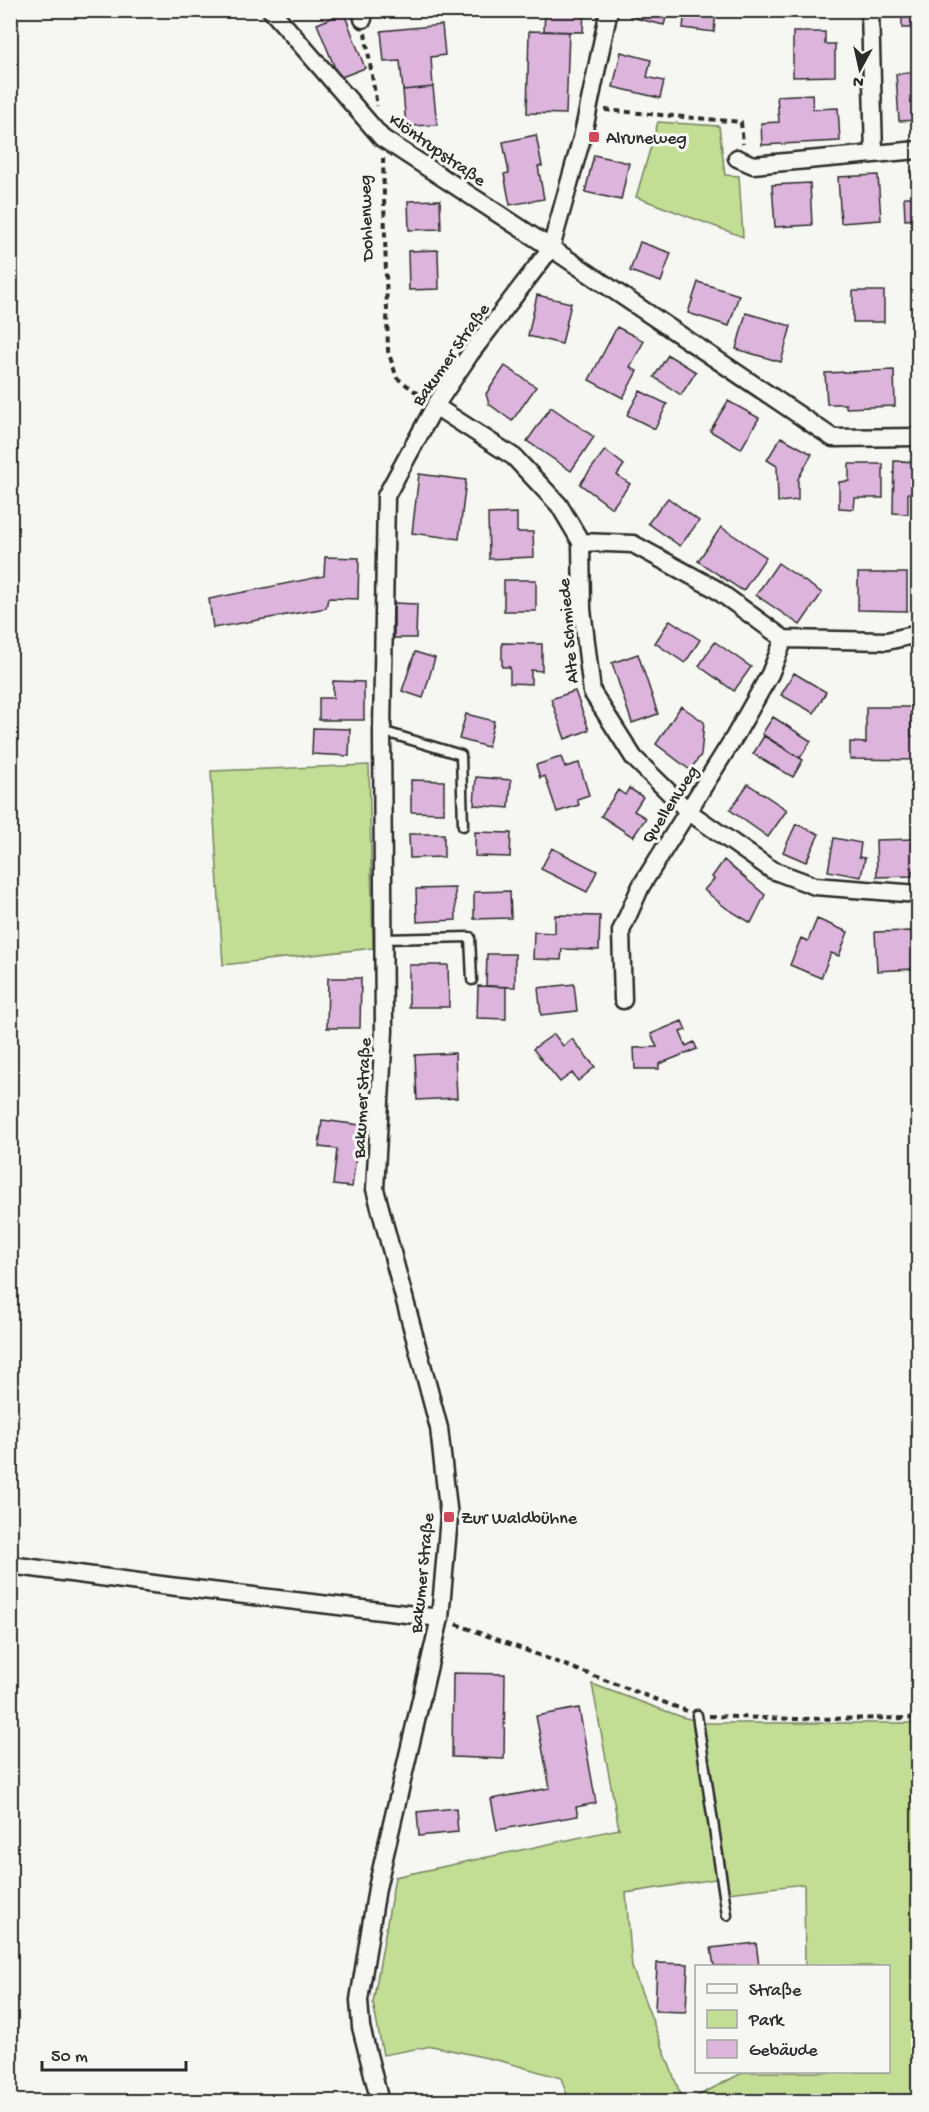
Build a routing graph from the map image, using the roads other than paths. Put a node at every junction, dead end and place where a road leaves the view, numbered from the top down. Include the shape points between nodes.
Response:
1 (271, 10) edge
2 (609, 10) edge
3 (870, 10) edge
4 (918, 150) edge
5 (874, 154) junction
6 (737, 158) road end
7 (551, 248) junction
8 (435, 406) junction
9 (918, 437) edge
10 (580, 542) junction
11 (918, 634) edge
12 (784, 639) junction
13 (382, 731) junction
14 (689, 812) junction
15 (463, 826) dead end
16 (918, 894) edge
17 (383, 939) junction
18 (472, 980) dead end
19 (623, 1000) dead end
20 (10, 1565) edge
21 (440, 1618) junction
22 (697, 1715) road end
23 (727, 1915) dead end
24 (380, 2102) edge

1 - 7 street, Klöntrupstraße via 382,138
2 - 7 street, Bakumer Straße via 590,108
3 - 5 street
4 - 5 street
5 - 6 street via 753,165
7 - 8 street, Bakumer Straße
7 - 9 street via 833,438
8 - 10 street, Alte Schmiede via 514,457 560,505
8 - 13 street, Bakumer Straße via 386,495
10 - 12 street via 633,544 714,588
10 - 14 street, Alte Schmiede via 582,609 592,692 634,758
11 - 12 street via 887,641
12 - 14 street, Quellenweg via 770,674
13 - 15 lane via 461,755
13 - 17 street, Bakumer Straße
14 - 16 street, Alte Schmiede via 772,870 815,886
14 - 19 street, Quellenweg via 641,885 621,931
17 - 18 lane via 471,937
17 - 21 street, Bakumer Straße via 384,1031 375,1189 439,1428 449,1517
20 - 21 street
21 - 24 street, Bakumer Straße via 377,1888 358,2000
22 - 23 lane

